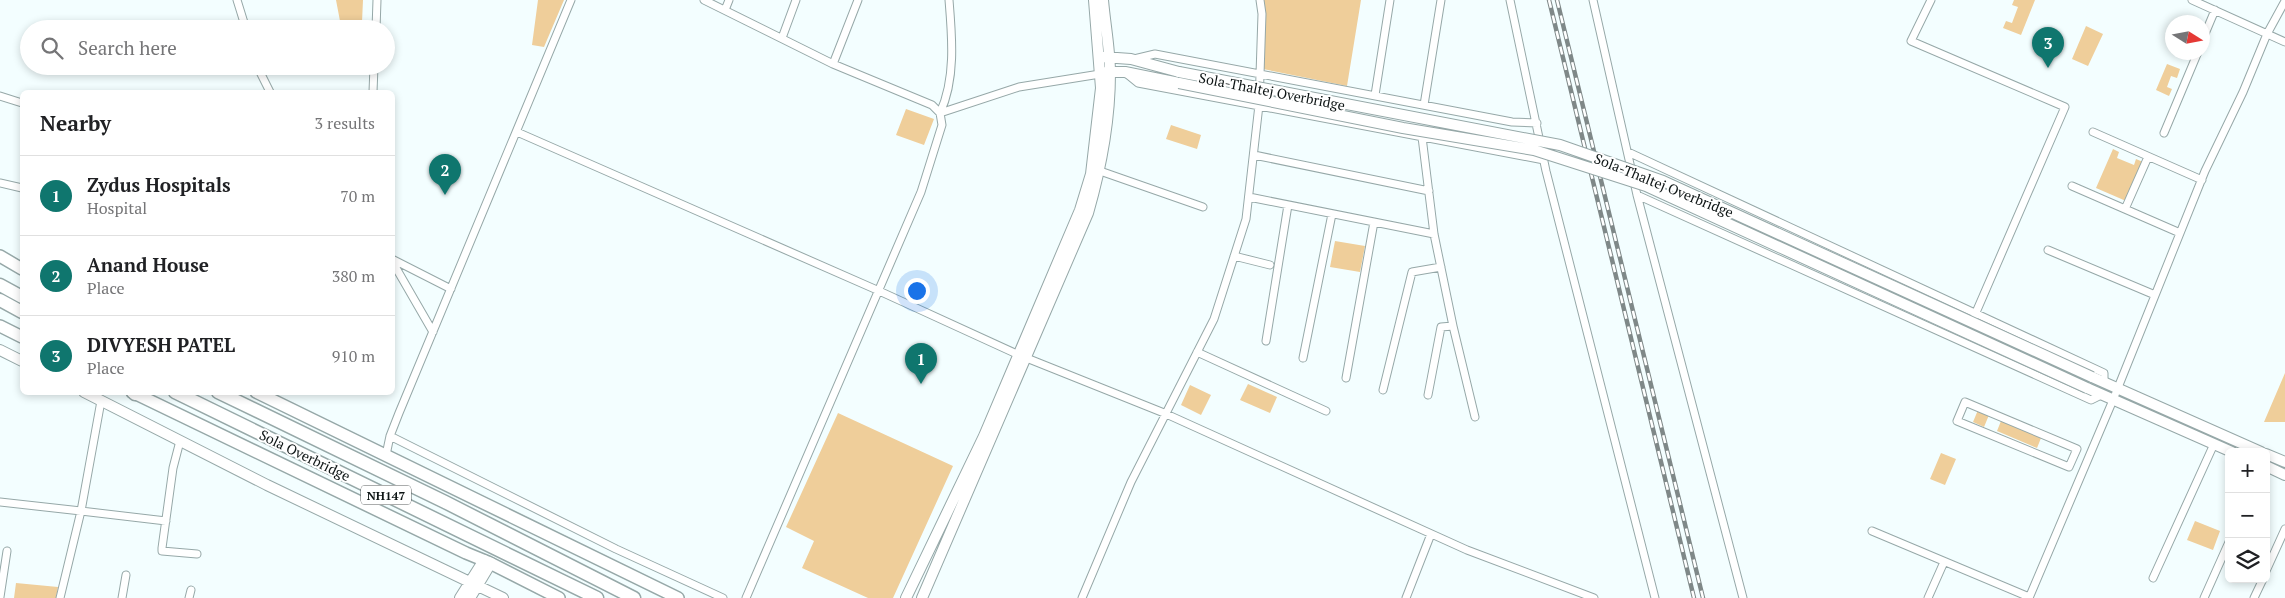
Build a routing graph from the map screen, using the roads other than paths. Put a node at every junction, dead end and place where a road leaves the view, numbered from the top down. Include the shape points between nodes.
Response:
1 (237, 0) edge
2 (377, 0) edge
3 (571, 0) edge
4 (704, 0) edge
5 (728, 0) edge
6 (796, 0) edge
7 (858, 0) edge
8 (949, 0) edge
9 (1094, 0) edge
10 (1103, 0) edge
11 (1260, 0) edge
12 (1390, 0) edge
13 (1441, 0) edge
14 (1510, 0) edge
15 (1593, 0) edge
16 (1931, 0) edge
17 (2192, 0) edge
18 (2285, 1) edge
19 (725, 10) junction
20 (2215, 10) junction
21 (243, 20) edge
22 (376, 20) edge
23 (2210, 22) edge
24 (2268, 34) junction
25 (782, 38) junction
26 (2285, 42) edge
27 (1104, 57) junction
28 (1131, 59) junction
29 (2195, 60) edge
30 (833, 64) junction
31 (1105, 72) junction
32 (1125, 72) junction
33 (1260, 73) junction
34 (262, 75) edge
35 (374, 75) edge
36 (1179, 77) junction
37 (269, 90) edge
38 (373, 90) edge
39 (1375, 95) junction
40 (0, 96) edge
41 (20, 102) edge
42 (1259, 104) junction
43 (1424, 105) junction
44 (940, 113) junction
45 (1537, 123) junction
46 (517, 132) junction
47 (2093, 132) dead end
48 (2164, 133) dead end
49 (1422, 137) junction
50 (1628, 152) junction
51 (1254, 156) junction
52 (2148, 157) junction
53 (1544, 160) junction
54 (1100, 171) junction
55 (2202, 180) junction
56 (0, 183) edge
57 (2072, 186) dead end
58 (20, 188) edge
59 (1429, 191) junction
60 (1637, 195) junction
61 (1249, 197) junction
62 (1288, 205) junction
63 (1203, 206) dead end
64 (2125, 209) junction
65 (1332, 214) junction
66 (1374, 222) junction
67 (2180, 233) junction
68 (1434, 234) junction
69 (2048, 250) dead end
70 (0, 256) edge
71 (1234, 256) junction
72 (395, 261) edge
73 (395, 265) edge
74 (1270, 265) dead end
75 (1441, 267) junction
76 (20, 268) edge
77 (0, 285) edge
78 (451, 288) junction
79 (878, 290) junction
80 (20, 296) edge
81 (2155, 296) junction
82 (0, 300) edge
83 (20, 311) edge
84 (1973, 318) junction
85 (0, 326) edge
86 (1453, 326) junction
87 (433, 332) junction
88 (20, 336) edge
89 (1266, 341) dead end
90 (0, 350) edge
91 (1196, 352) junction
92 (1022, 357) junction
93 (1303, 358) dead end
94 (20, 360) edge
95 (1346, 378) dead end
96 (2104, 383) junction
97 (2117, 389) junction
98 (1383, 390) dead end
99 (90, 395) edge
100 (137, 395) edge
101 (181, 395) edge
102 (224, 395) edge
103 (262, 395) edge
104 (1428, 395) dead end
105 (2101, 395) junction
106 (2113, 400) junction
107 (101, 401) junction
108 (1326, 411) dead end
109 (1164, 413) junction
110 (1475, 417) dead end
111 (390, 436) junction
112 (180, 441) junction
113 (2214, 444) junction
114 (2252, 448) edge
115 (2225, 449) edge
116 (2076, 452) junction
117 (386, 455) junction
118 (2270, 456) edge
119 (2088, 457) junction
120 (2072, 460) junction
121 (2285, 462) edge
122 (2084, 466) junction
123 (2270, 468) edge
124 (2285, 475) edge
125 (0, 502) edge
126 (81, 510) junction
127 (166, 521) junction
128 (2285, 529) edge
129 (1872, 532) dead end
130 (1431, 534) junction
131 (7, 551) dead end
132 (2225, 551) edge
133 (197, 554) dead end
134 (487, 562) junction
135 (1944, 562) junction
136 (2270, 562) edge
137 (126, 575) dead end
138 (2153, 578) dead end
139 (2260, 583) edge
140 (475, 584) junction
141 (0, 597) edge
142 (60, 598) edge
143 (122, 598) edge
144 (460, 598) edge
145 (470, 598) edge
146 (503, 598) edge
147 (559, 598) edge
148 (597, 598) edge
149 (634, 598) edge
150 (678, 598) edge
151 (723, 598) edge
152 (746, 598) edge
153 (906, 598) edge
154 (922, 598) edge
155 (1082, 598) edge
156 (1406, 598) edge
157 (1594, 598) edge
158 (1655, 598) edge
159 (1743, 598) edge
160 (1928, 598) edge
161 (2029, 598) edge
162 (2204, 598) edge
163 (2254, 598) edge

1 - 21 street
2 - 22 street
3 - 46 street
4 - 19 street
5 - 19 street
6 - 25 street
7 - 30 street
8 - 44 street via 952,29 949,79
9 - 27 street
10 - 27 street
11 - 33 street
12 - 39 street
13 - 43 street
14 - 45 street
15 - 50 street
16 - 84 street via 1911,41 2065,107
17 - 20 street
18 - 24 street
19 - 25 street
20 - 23 street
20 - 24 street
24 - 26 street
24 - 55 street
25 - 30 street
27 - 28 street
27 - 31 street
28 - 33 street via 1155,54
28 - 36 street
29 - 48 street
30 - 44 street via 932,105
31 - 32 street
31 - 44 street via 1019,87
31 - 54 street
31 - 92 street via 1088,183
32 - 36 street
32 - 42 street via 1138,83
33 - 39 street
33 - 42 street
34 - 37 street
35 - 38 street
36 - 84 street, Sola-Thaltej Overbridge, bridge via 1560,144 1663,181
36 - 105 street, Sola-Thaltej Overbridge, bridge via 1403,128 1534,150 1646,186
39 - 43 street
40 - 41 street
42 - 49 street
42 - 51 street
43 - 45 street via 1512,122
44 - 79 street via 942,125 921,192
45 - 53 street
46 - 78 street
46 - 79 street
47 - 52 street
49 - 53 street
49 - 59 street
50 - 60 street
50 - 84 street
51 - 59 street
51 - 61 street
52 - 55 street
52 - 64 street
53 - 158 street
54 - 63 street
54 - 92 street via 1088,213
55 - 67 street
56 - 58 street
57 - 64 street
59 - 68 street
60 - 105 street via 2091,400
60 - 159 street
61 - 62 street
61 - 71 street via 1246,219
62 - 65 street
62 - 89 street
64 - 67 street
65 - 66 street
65 - 93 street
66 - 68 street
66 - 95 street
67 - 81 street
68 - 75 street
69 - 81 street
70 - 76 main road
71 - 74 street
71 - 91 street via 1214,319
72 - 78 street
73 - 87 street
75 - 86 street
75 - 98 street via 1412,272
77 - 80 highway
78 - 87 street
79 - 92 street
79 - 152 street
81 - 97 street
82 - 83 highway
84 - 96 street, Sola-Thaltej Overbridge, bridge
84 - 96 street via 2104,372
85 - 88 main road
86 - 104 street via 1441,327
86 - 110 street
87 - 111 street
90 - 94 street
91 - 108 street
91 - 109 street
92 - 109 street
92 - 153 street
92 - 154 street
96 - 97 street, Sola-Thaltej Overbridge
97 - 106 street
97 - 114 street, Sola-Thaltej Overbridge
99 - 107 street
100 - 134 main road
101 - 148 highway, Sola Overbridge / NH147
102 - 149 highway, Sola Overbridge / NH147
103 - 117 main road
105 - 106 street, Sola-Thaltej Overbridge
106 - 113 street, Sola-Thaltej Overbridge
106 - 119 street
107 - 112 street
107 - 126 street
109 - 130 street
109 - 155 street
111 - 117 street
111 - 151 street via 616,549
112 - 127 street
112 - 140 street
113 - 115 street, Sola-Thaltej Overbridge
113 - 138 street
116 - 119 street
116 - 120 street
116 - 120 street via 2077,449 1965,402 1958,420 2064,466 2069,467
117 - 150 main road
118 - 121 street
119 - 122 street
120 - 122 street
122 - 161 street
123 - 124 street
125 - 126 street
126 - 127 street
126 - 142 street
127 - 133 street via 162,551
128 - 136 street
129 - 135 street
130 - 156 street
130 - 157 street
131 - 141 street
132 - 162 street
134 - 140 street
134 - 147 main road
135 - 160 street
135 - 161 street
137 - 143 street
139 - 163 street
140 - 144 street
140 - 145 street
140 - 146 street

